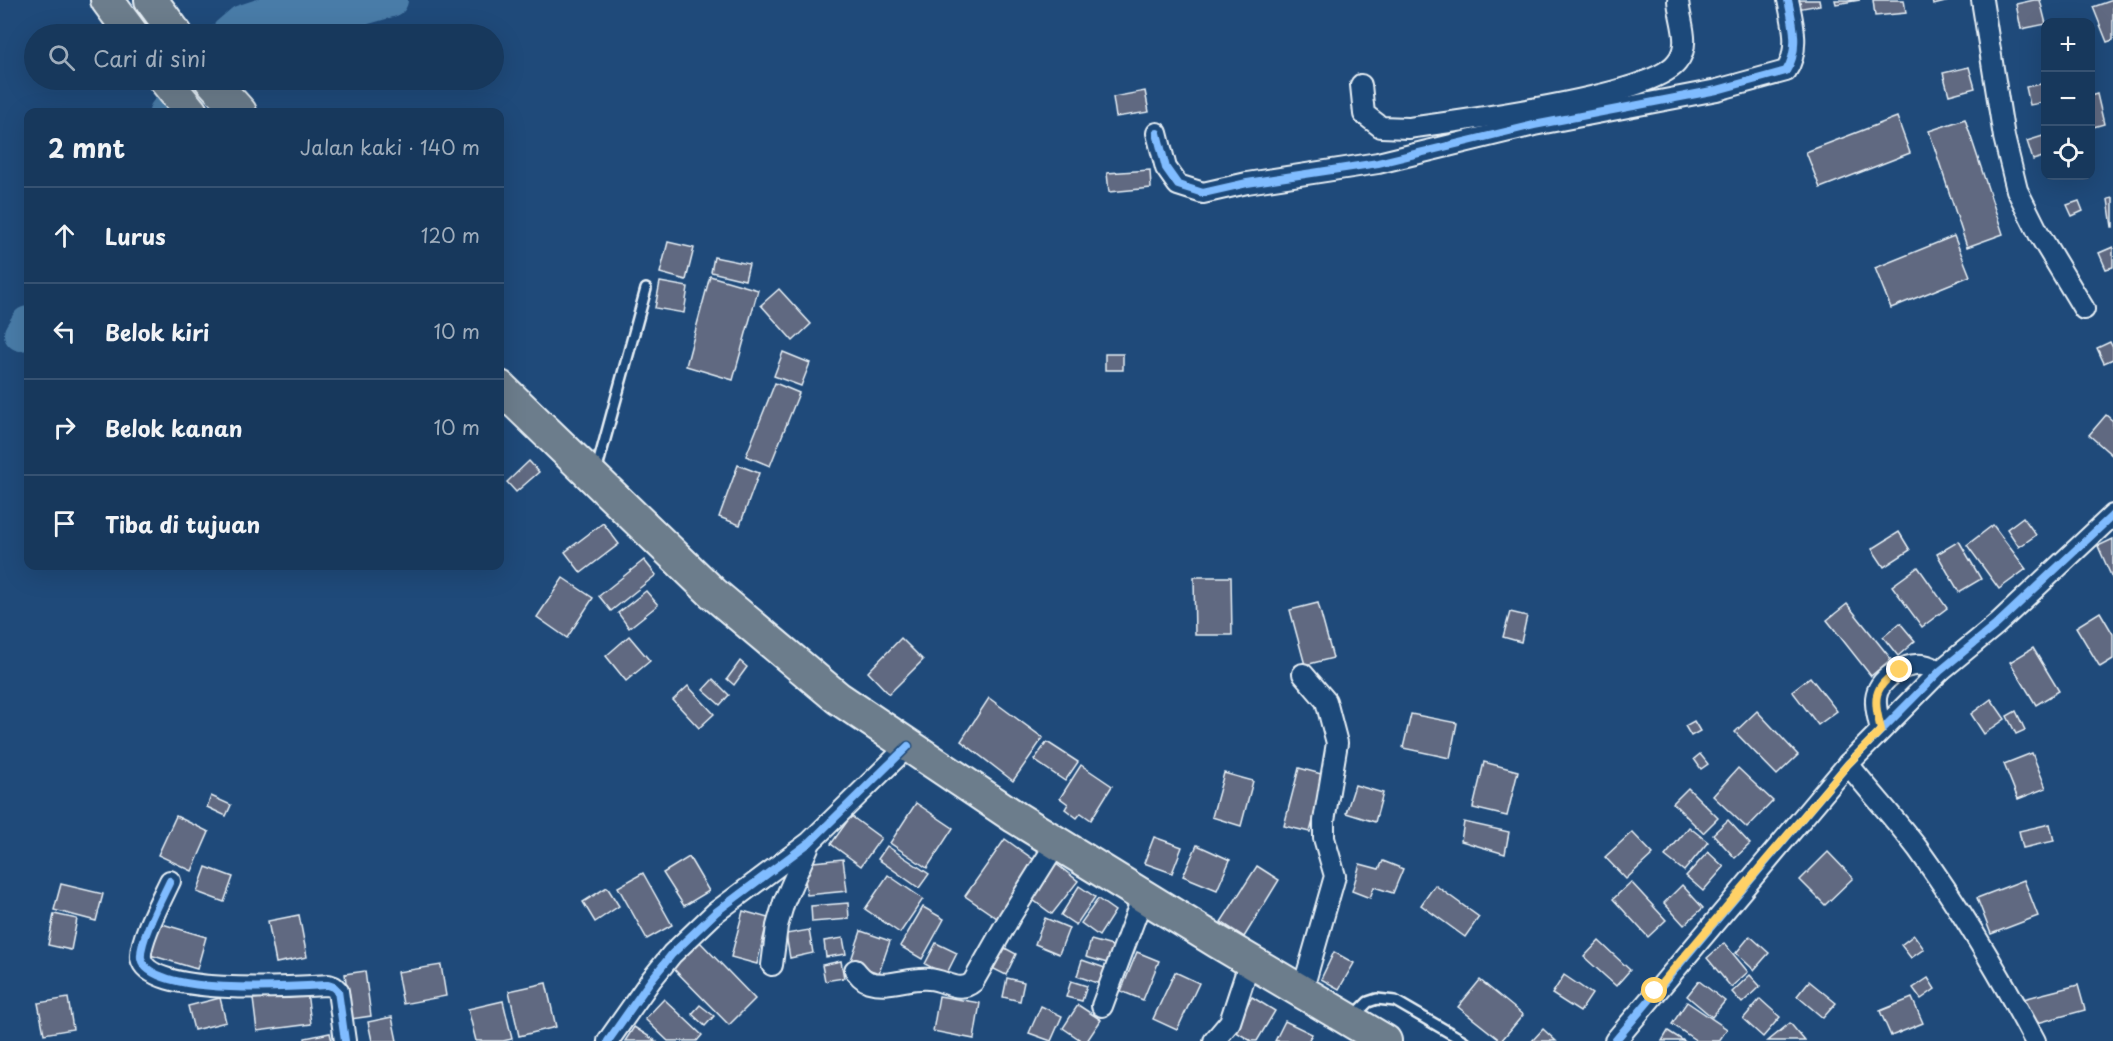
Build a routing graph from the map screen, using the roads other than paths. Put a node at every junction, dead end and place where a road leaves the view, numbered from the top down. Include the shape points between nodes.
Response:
1 (107, 0) edge
2 (151, 0) edge
3 (1678, 0) edge
4 (1788, 0) edge
5 (1982, 0) edge
6 (125, 24) edge
7 (169, 24) edge
8 (1361, 84) dead end
9 (173, 90) edge
10 (220, 90) edge
11 (187, 108) edge
12 (236, 108) edge
13 (1157, 133) dead end
14 (646, 289) dead end
15 (2084, 309) dead end
16 (504, 391) edge
17 (594, 480) junction
18 (2113, 515) edge
19 (1940, 670) junction
20 (1303, 674) dead end
21 (1881, 730) junction
22 (909, 746) junction
23 (1848, 764) junction
24 (810, 842) junction
25 (1057, 842) junction
26 (170, 881) dead end
27 (1143, 896) junction
28 (1250, 961) junction
29 (772, 965) dead end
30 (855, 970) dead end
31 (1302, 992) junction
32 (1102, 1006) dead end
33 (1351, 1020) junction
34 (345, 1041) edge
35 (608, 1041) edge
36 (1214, 1041) edge
37 (1385, 1041) edge
38 (1464, 1041) edge
39 (1615, 1041) edge
40 (2035, 1041) edge

1 - 6 highway
2 - 7 highway
3 - 8 street via 1684,36 1678,62 1636,86 1580,100 1408,128 1382,127 1364,114
4 - 13 street via 1794,31 1792,61 1786,70 1717,90 1534,125 1378,163 1203,193 1178,185 1166,168
5 - 15 street via 2004,136 2017,190 2038,234
9 - 11 highway
10 - 12 highway
14 - 17 lane
16 - 17 highway
17 - 22 highway via 713,593 838,698
18 - 19 street via 1996,625
19 - 21 street
19 - 21 street via 1922,664 1884,679 1876,696
20 - 31 street via 1326,701 1338,743 1324,821 1324,838 1335,876
21 - 23 street
22 - 24 street
22 - 25 highway
23 - 39 street
23 - 40 street via 1941,882 2005,984
24 - 29 street via 784,902
24 - 35 street via 716,912 672,954
25 - 27 highway
25 - 30 street via 967,987 919,978 887,984 866,982
26 - 34 street via 141,946 141,960 147,969 181,983 334,987 338,991
27 - 28 highway
27 - 32 street
28 - 31 highway
28 - 36 street via 1230,1022
31 - 33 highway
33 - 37 highway
33 - 38 lane via 1368,1002 1395,1001

